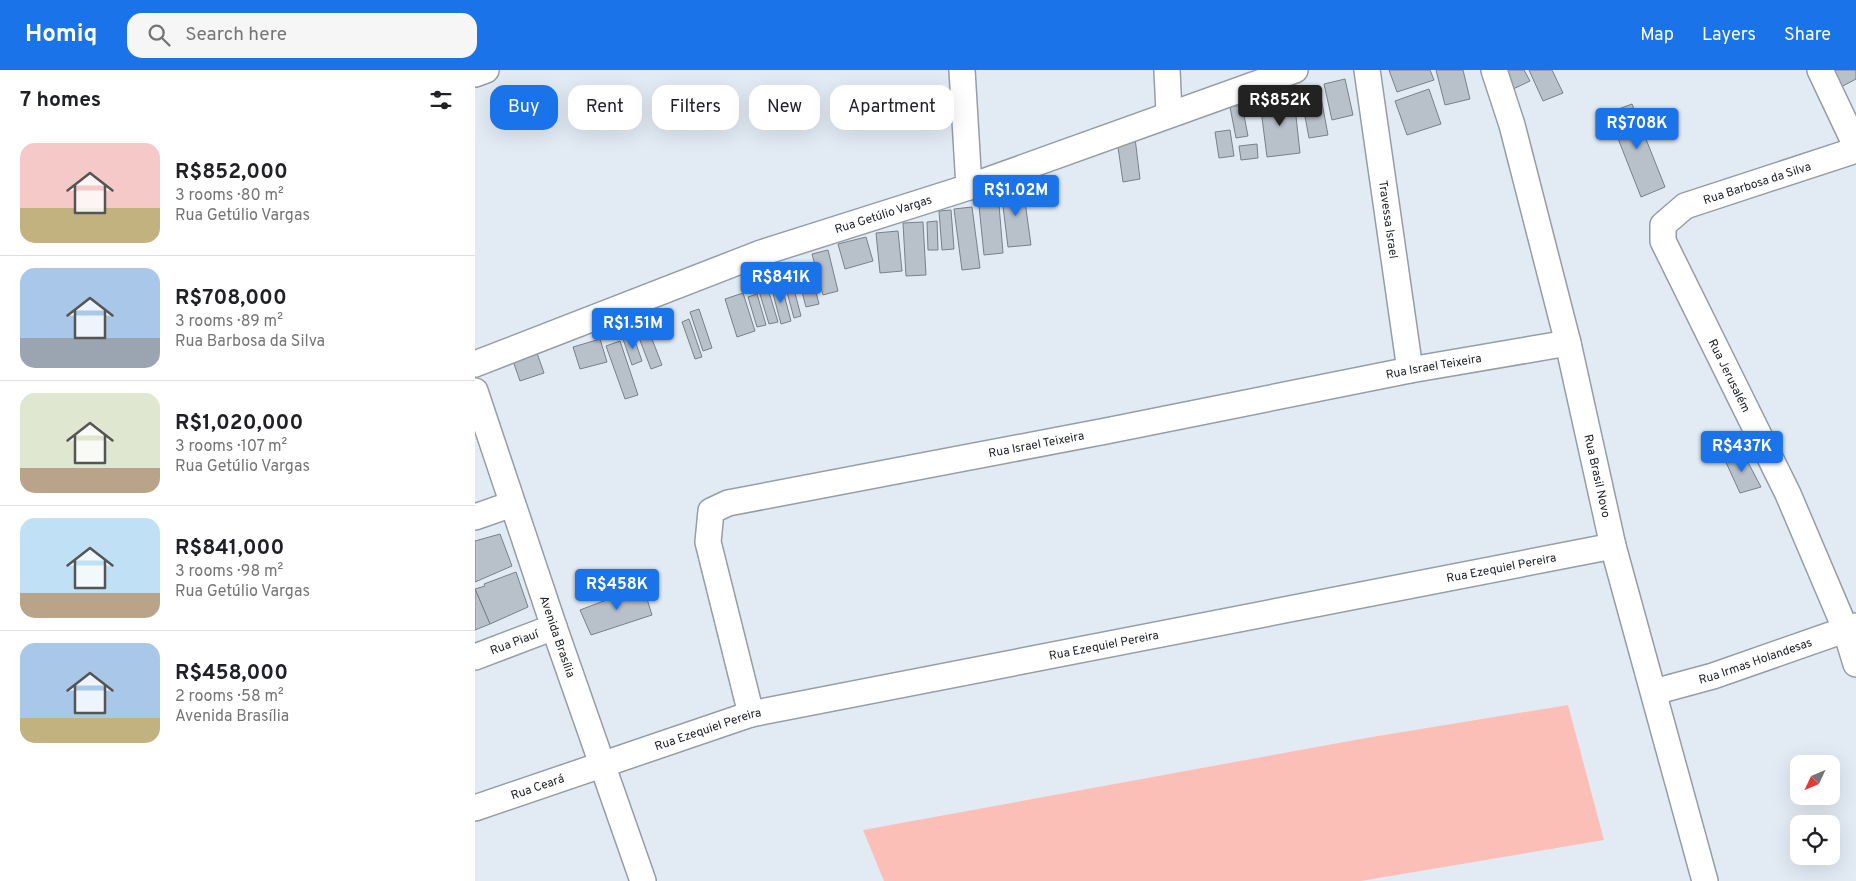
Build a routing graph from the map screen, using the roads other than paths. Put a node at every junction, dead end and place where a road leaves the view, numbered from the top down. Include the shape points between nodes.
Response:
1 (486, 70) edge
2 (962, 70) edge
3 (1167, 70) edge
4 (1295, 70) edge
5 (1367, 70) edge
6 (1494, 70) edge
7 (1820, 70) edge
8 (475, 74) edge
9 (1169, 113) junction
10 (1856, 146) edge
11 (1856, 150) edge
12 (969, 187) junction
13 (1663, 225) joint
14 (1568, 343) junction
15 (475, 364) edge
16 (1411, 370) junction
17 (475, 390) edge
18 (512, 504) junction
19 (475, 517) edge
20 (1613, 546) junction
21 (554, 627) junction
22 (1851, 627) edge
23 (475, 657) edge
24 (1856, 664) edge
25 (1654, 692) junction
26 (751, 714) junction
27 (601, 764) junction
28 (475, 808) edge
29 (643, 881) edge
30 (1705, 881) edge

1 - 8 street
2 - 12 street
3 - 9 street
4 - 9 street, Rua Getúlio Vargas
5 - 16 street, Travessa Israel
6 - 14 street, Rua Brasil Novo via 1512,125
7 - 10 street
9 - 12 street, Rua Getúlio Vargas
11 - 13 street, Rua Barbosa da Silva via 1685,206
12 - 15 street, Rua Getúlio Vargas via 761,253
13 - 22 street, Rua Jerusalém via 1663,241
14 - 16 street, Rua Israel Teixeira
14 - 20 street, Rua Brasil Novo
16 - 26 street, Rua Israel Teixeira via 728,503 711,512 707,542
17 - 18 street, Avenida Brasília
18 - 19 street
18 - 21 street, Avenida Brasília
20 - 25 street, Rua Brasil Novo
20 - 26 street, Rua Ezequiel Pereira
21 - 23 street, Rua Piauí
21 - 27 street, Avenida Brasília
22 - 24 street, Rua Jerusalém
22 - 25 street, Rua Irmas Holandesas via 1713,676
25 - 30 street, Rua Brasil Novo
26 - 27 street, Rua Ezequiel Pereira
27 - 28 street, Rua Ceará
27 - 29 street, Avenida Brasília

